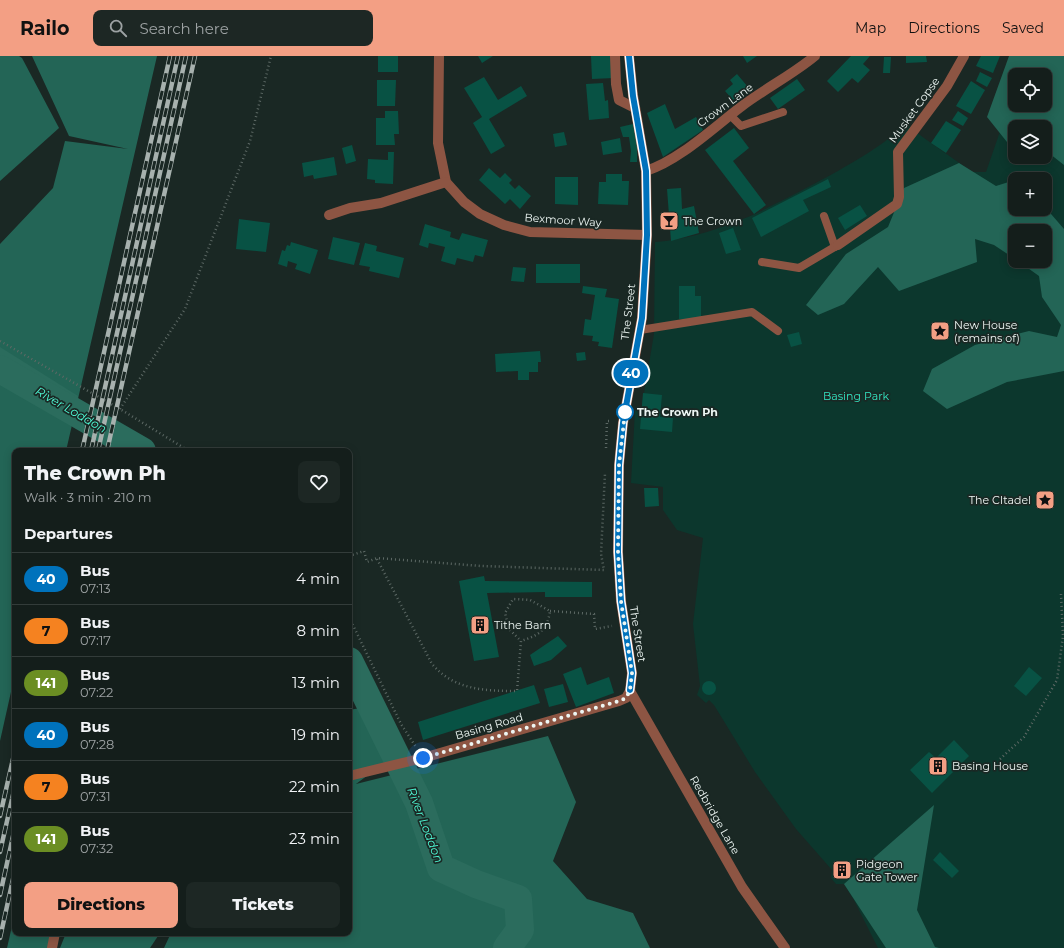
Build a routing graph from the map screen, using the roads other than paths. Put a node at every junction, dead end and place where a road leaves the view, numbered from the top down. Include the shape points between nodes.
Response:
1 (439, 56) edge
2 (615, 56) edge
3 (629, 56) edge
4 (815, 56) edge
5 (964, 56) edge
6 (636, 108) junction
7 (783, 112) dead end
8 (730, 115) junction
9 (646, 171) junction
10 (446, 182) junction
11 (329, 215) dead end
12 (824, 216) dead end
13 (647, 235) junction
14 (836, 246) junction
15 (762, 262) dead end
16 (640, 330) junction
17 (778, 331) dead end
18 (630, 690) junction
19 (352, 775) edge
20 (54, 936) edge
21 (52, 948) edge
22 (785, 948) edge

1 - 10 street via 438,143
2 - 6 street via 619,100
3 - 6 street, The Street
4 - 8 street, Crown Lane
5 - 14 street, Musket Copse via 946,86 898,152 897,204
6 - 9 street, The Street
7 - 8 lane via 741,126
8 - 9 street, Crown Lane via 665,162
9 - 13 street, The Street
10 - 11 street via 381,203 350,208
10 - 13 street, Bexmoor Way via 464,202 480,214 510,227 530,232
12 - 14 lane
13 - 16 street, The Street
14 - 15 lane via 799,268
16 - 17 lane via 752,312
16 - 18 street, The Street via 623,423 619,465 618,552 632,673
18 - 19 street, Basing Road via 626,698 619,701
18 - 22 street, Redbridge Lane via 742,887
20 - 21 street

